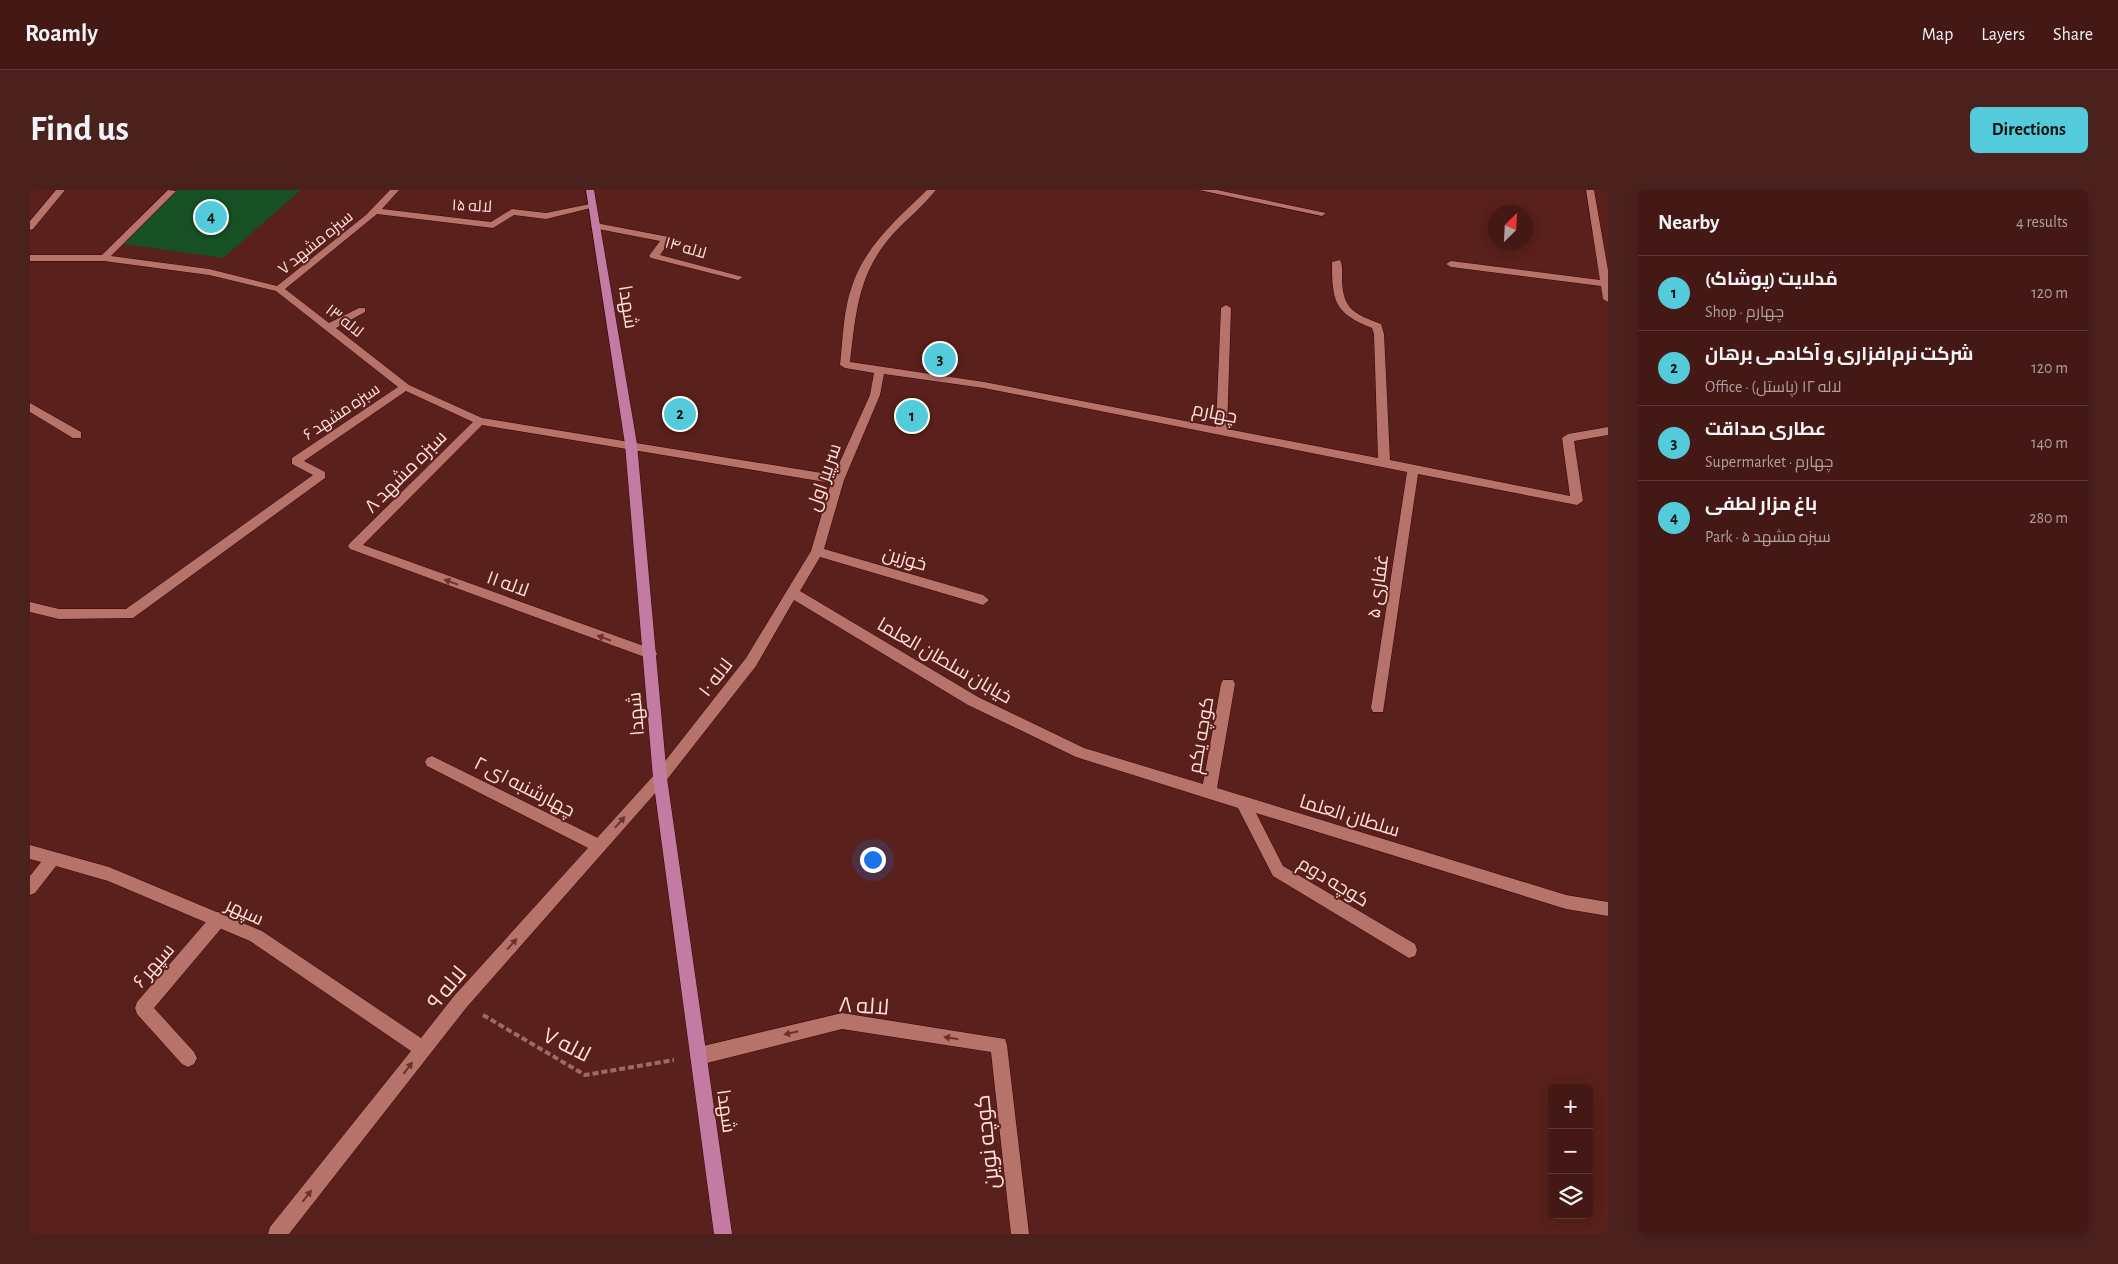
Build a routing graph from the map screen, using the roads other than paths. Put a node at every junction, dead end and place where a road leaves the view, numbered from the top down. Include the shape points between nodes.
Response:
1 (61, 190) edge
2 (395, 190) edge
3 (590, 190) edge
4 (932, 190) edge
5 (1203, 190) edge
6 (1590, 190) edge
7 (172, 191) dead end
8 (592, 205) junction
9 (1322, 213) dead end
10 (372, 214) junction
11 (596, 226) junction
12 (30, 227) edge
13 (30, 258) edge
14 (104, 258) junction
15 (1337, 262) dead end
16 (1451, 264) dead end
17 (1606, 271) edge
18 (738, 276) dead end
19 (1606, 284) junction
20 (279, 290) junction
21 (1608, 299) edge
22 (1226, 308) dead end
23 (362, 310) dead end
24 (330, 327) junction
25 (880, 370) junction
26 (405, 387) junction
27 (30, 407) edge
28 (480, 421) junction
29 (1608, 431) edge
30 (1221, 432) junction
31 (77, 435) dead end
32 (631, 444) junction
33 (1384, 464) junction
34 (1413, 469) junction
35 (838, 480) junction
36 (354, 546) joint
37 (817, 552) junction
38 (794, 594) junction
39 (983, 600) dead end
40 (31, 609) edge
41 (650, 654) junction
42 (1228, 684) dead end
43 (1378, 708) dead end
44 (1082, 753) joint
45 (432, 762) dead end
46 (660, 778) junction
47 (1209, 792) junction
48 (1243, 803) junction
49 (599, 846) junction
50 (30, 852) edge
51 (52, 858) junction
52 (30, 888) edge
53 (1608, 909) edge
54 (218, 920) junction
55 (1409, 950) dead end
56 (999, 1045) joint
57 (423, 1049) junction
58 (699, 1056) junction
59 (188, 1058) dead end
60 (277, 1234) edge
61 (723, 1234) edge
62 (1020, 1234) edge

1 - 12 street
2 - 10 street, ۷ سبزه مشهد
3 - 8 main road, شهدا
4 - 25 street, چهارم via 871,255 856,286 845,365
5 - 9 street
6 - 17 street
7 - 14 street
8 - 10 street, ۱۵ لاله via 546,216 512,212 493,225
8 - 11 main road, شهدا
10 - 20 street, ۷ سبزه مشهد
11 - 18 street, ۱۴ لاله via 666,239 654,256
11 - 32 main road, شهدا
13 - 14 street, لاله ۱۳
14 - 20 street, لاله ۱۳ via 209,272
15 - 33 street via 1337,298 1350,316 1377,326 1380,334
16 - 19 street
17 - 19 street
19 - 21 street
20 - 24 street, لاله ۱۳
22 - 30 street
23 - 24 street
24 - 26 street, لاله ۱۳
25 - 30 street, چهارم via 984,385
25 - 35 street, سرپیر اول via 875,395
26 - 28 street, لاله ۱۳
26 - 40 street, ۶ سبزه مشهد via 296,461 321,475 128,614 59,614
27 - 31 street
28 - 32 street, لاله ۱۳
28 - 36 street, ۸ سبزه مشهد
29 - 34 street, چهارم via 1568,438 1577,502
30 - 33 street, چهارم
32 - 35 street, لاله ۱۳
32 - 41 main road, شهدا
33 - 34 street, چهارم
34 - 43 street, غفاری ۵
35 - 37 street, سرپیر اول
41 -> 36 street, ۱۱ لاله
37 - 38 street, سرپیر اول
37 - 39 street, خوزین
38 - 44 street, خیابان سلطان العلما via 973,701
38 - 46 street, لاله ۱۰ via 751,662
41 - 46 main road, شهدا
42 - 47 street, کوچه یکم
44 - 47 street, سلطان العلما
45 - 49 street, ۲ چهارشنبه ای
49 -> 46 street, ۹ لاله
46 - 58 main road, شهدا
47 - 48 street, سلطان العلما
48 - 53 street, سلطان العلما via 1566,902
48 - 55 street, کوچه دوم via 1278,870
57 -> 49 street, ۹ لاله via 460,1002
50 - 51 street, سپهر
51 - 52 street
51 - 54 street, سپهر via 109,874
54 - 57 street, سپهر via 256,936
54 - 59 street, ۶ سپهر via 143,1008
56 -> 58 street, ۸ لاله via 842,1021
56 - 62 street, کوچه نوین
60 -> 57 street, ۹ لاله
58 - 61 main road, شهدا

